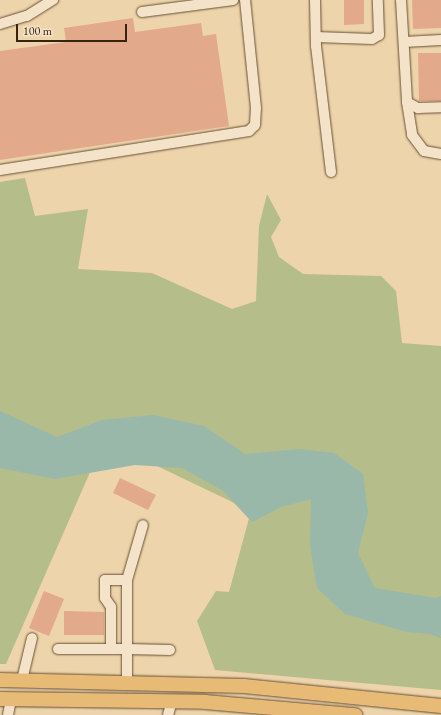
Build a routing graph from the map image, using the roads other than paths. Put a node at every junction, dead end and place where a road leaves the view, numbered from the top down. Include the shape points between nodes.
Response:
1 (53, 0) edge
2 (233, 0) edge
3 (245, 0) edge
4 (315, 0) edge
5 (378, 0) edge
6 (401, 0) edge
7 (142, 12) dead end
8 (0, 24) edge
9 (316, 37) junction
10 (441, 40) edge
11 (404, 42) junction
12 (408, 102) junction
13 (441, 107) edge
14 (441, 154) edge
15 (0, 170) edge
16 (331, 172) dead end
17 (143, 525) dead end
18 (127, 580) junction
19 (32, 638) dead end
20 (58, 649) dead end
21 (111, 649) junction
22 (127, 649) junction
23 (170, 650) dead end
24 (1, 680) edge
25 (22, 680) junction
26 (127, 681) junction
27 (5, 699) edge
28 (172, 701) junction
29 (441, 706) edge
30 (241, 709) edge
31 (278, 711) edge
32 (327, 714) edge
33 (8, 715) edge
34 (168, 715) edge
35 (355, 715) edge

1 - 8 street via 27,16
2 - 7 street
3 - 15 street via 256,108 255,125 250,131
4 - 9 street
5 - 9 street via 379,35 372,39
6 - 11 street
9 - 16 street
10 - 11 street
11 - 12 street
12 - 13 street via 418,108
12 - 14 street via 412,135 424,150
17 - 18 street
18 - 21 street via 105,580 105,598 111,606
18 - 22 street
19 - 25 street
20 - 21 street
21 - 22 street
22 - 23 street
22 - 26 street
24 - 25 highway
25 - 26 highway
26 - 29 highway via 244,686
27 - 28 highway
27 - 33 street
28 - 30 highway
28 - 34 street
30 - 31 highway
31 - 32 highway
32 - 35 highway

